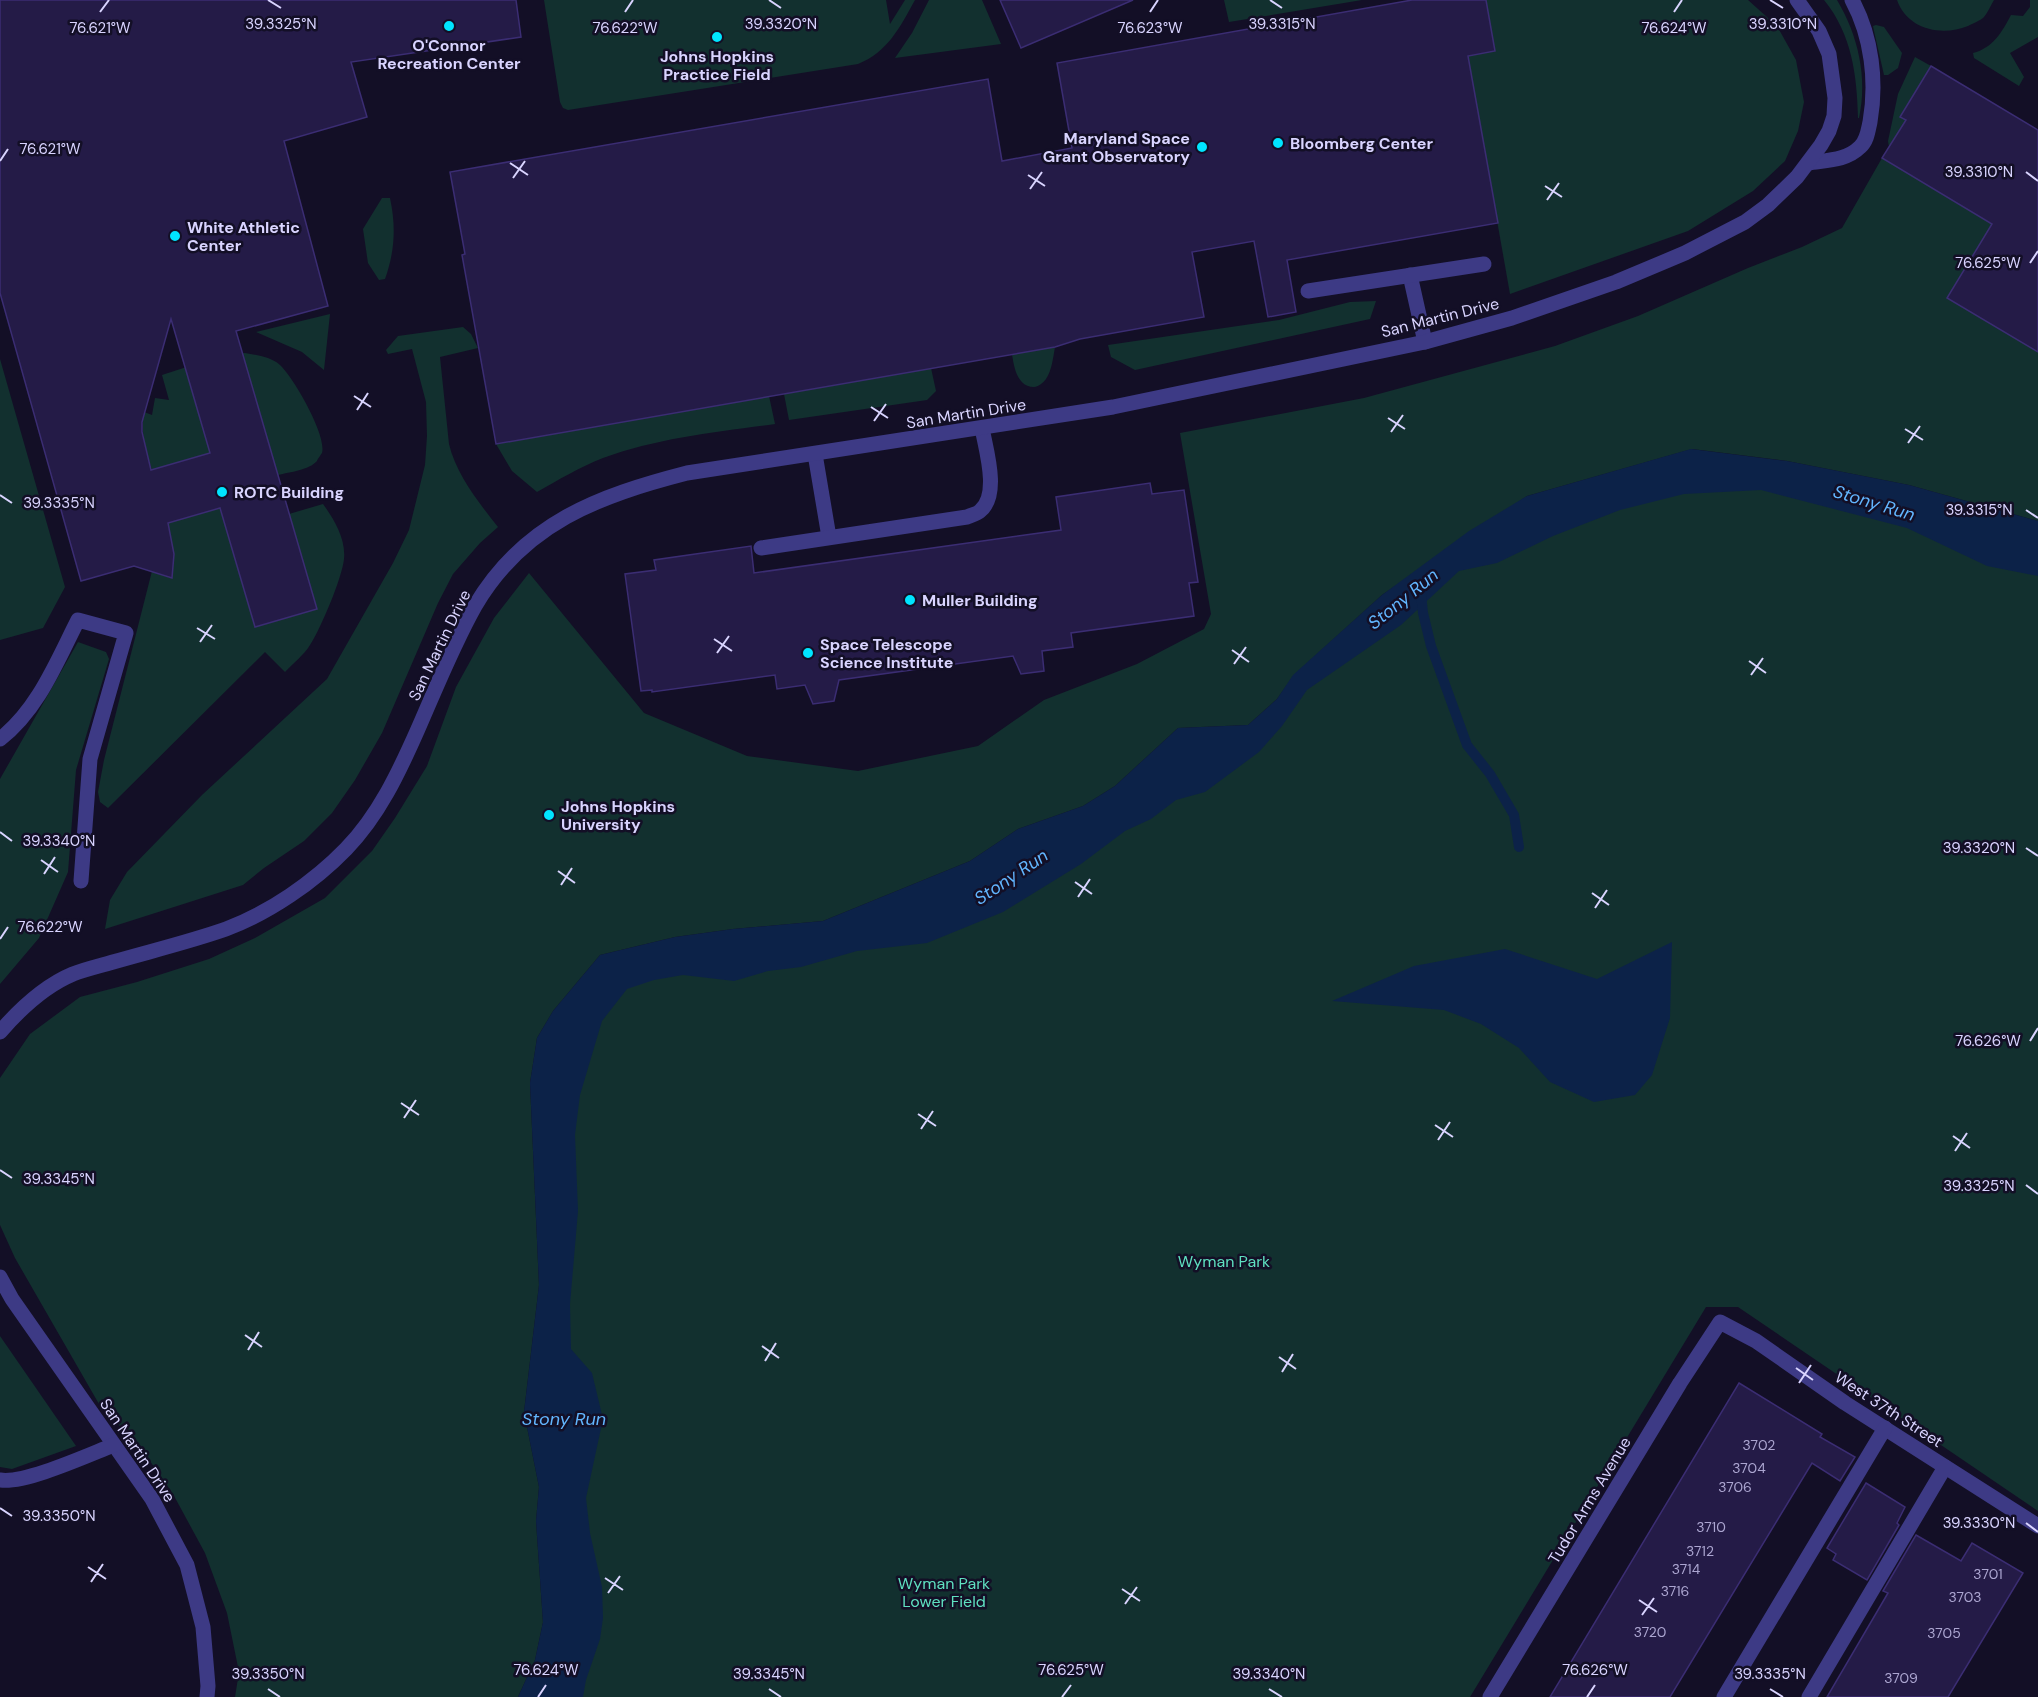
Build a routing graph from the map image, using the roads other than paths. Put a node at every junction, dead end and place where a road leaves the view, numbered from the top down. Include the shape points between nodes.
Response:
1 (1797, 0) edge
2 (1852, 0) edge
3 (1808, 163) junction
4 (1484, 264) dead end
5 (1410, 275) junction
6 (1308, 291) dead end
7 (1425, 342) junction
8 (982, 428) junction
9 (815, 454) junction
10 (829, 537) junction
11 (761, 548) dead end
12 (0, 739) edge
13 (81, 881) dead end
14 (0, 1032) edge
15 (0, 1276) edge
16 (1720, 1322) joint
17 (1885, 1428) junction
18 (114, 1445) junction
19 (1945, 1467) junction
20 (0, 1480) edge
21 (2038, 1526) edge
22 (207, 1697) edge
23 (1490, 1697) edge
24 (1724, 1697) edge
25 (1809, 1697) edge

1 - 3 street, San Martin Drive via 1819,31 1829,54 1834,87 1834,116 1829,131
2 - 3 street via 1868,41 1873,75 1867,136 1847,157
3 - 7 street, San Martin Drive via 1785,190 1745,222 1684,253 1616,282 1512,318
4 - 5 street
5 - 6 street
5 - 7 street
7 - 8 street, San Martin Drive via 1113,407
8 - 9 street, San Martin Drive
8 - 10 street via 992,489 980,511 967,517
9 - 10 street
9 - 14 street, San Martin Drive via 687,473 596,500 562,518 510,560 488,586 377,811 347,848 313,880 284,900 228,928 72,974 32,1000
10 - 11 street
12 - 13 street via 39,694 78,620 126,633 90,759
15 - 18 street, San Martin Drive
16 - 17 street, West 37th Street via 1756,1341
16 - 23 street, Tudor Arms Avenue
17 - 19 street, West 37th Street
17 - 24 street
18 - 20 street via 51,1470 8,1482
18 - 22 street, San Martin Drive via 152,1498 187,1565 203,1626
19 - 21 street, West 37th Street
19 - 25 street

